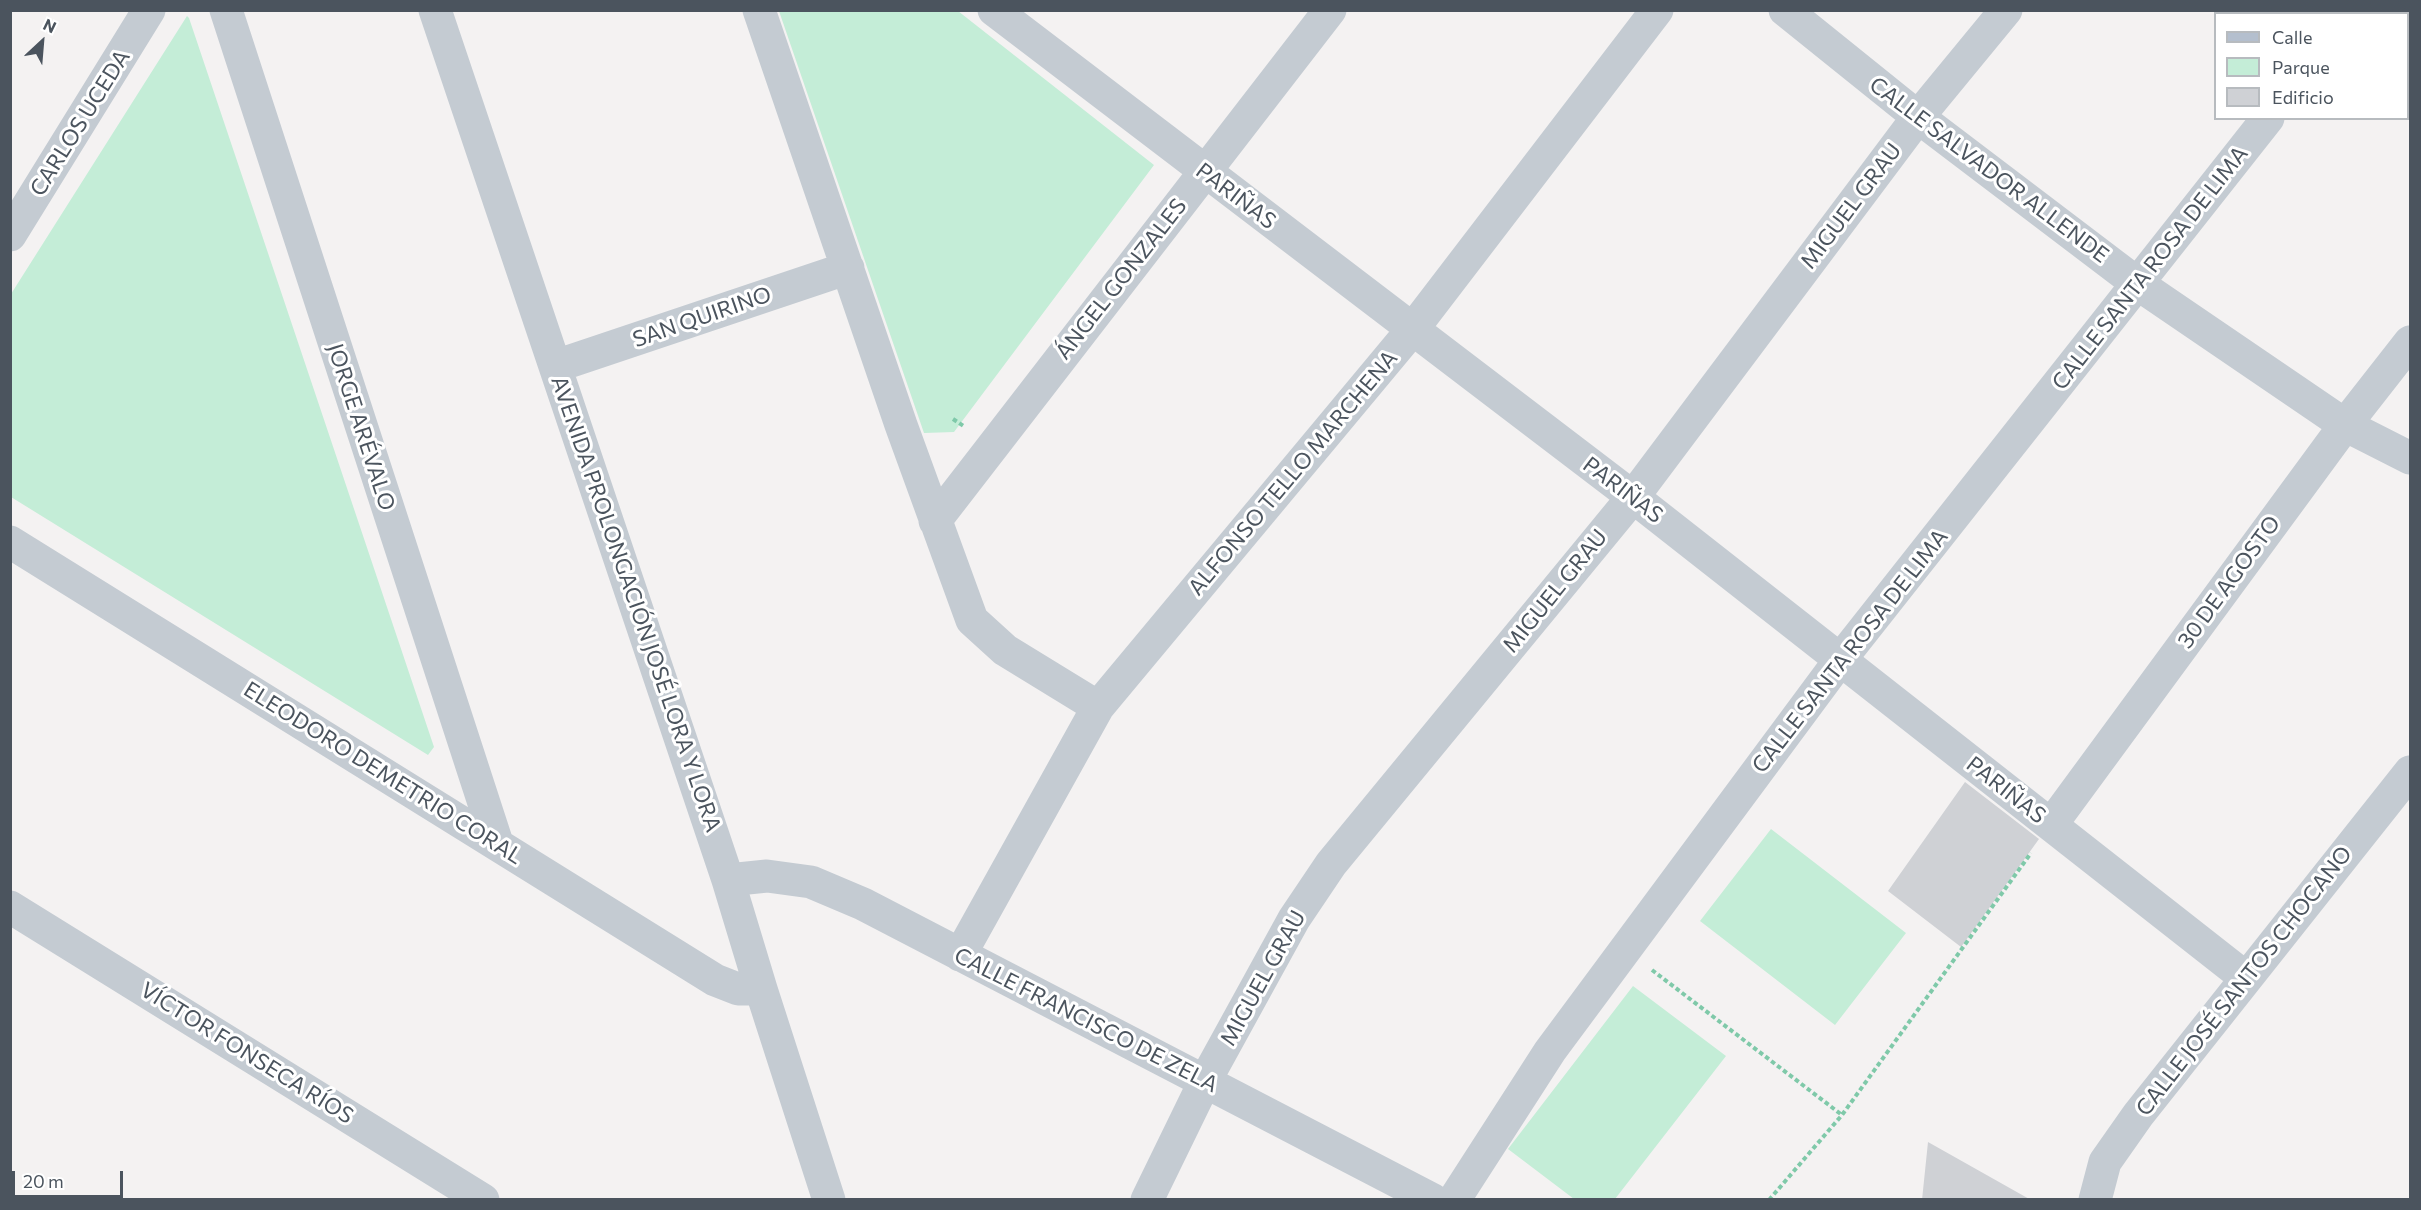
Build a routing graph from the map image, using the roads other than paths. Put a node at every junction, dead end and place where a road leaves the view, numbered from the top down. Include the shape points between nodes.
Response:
1 (149, 10) edge
2 (226, 10) edge
3 (435, 10) edge
4 (759, 10) edge
5 (1330, 10) edge
6 (1657, 10) edge
7 (1785, 10) edge
8 (2006, 10) edge
9 (1002, 13) edge
10 (1918, 117) junction
11 (2266, 120) edge
12 (1203, 172) junction
13 (10, 235) edge
14 (848, 268) junction
15 (2138, 284) junction
16 (1412, 330) junction
17 (2410, 342) edge
18 (556, 366) junction
19 (2344, 424) junction
20 (2410, 458) edge
21 (1633, 497) junction
22 (935, 521) junction
23 (10, 542) edge
24 (1840, 660) junction
25 (1098, 707) junction
26 (2410, 772) edge
27 (2051, 825) junction
28 (497, 843) junction
29 (728, 880) junction
30 (10, 907) edge
31 (960, 955) junction
32 (2246, 978) junction
33 (760, 989) junction
34 (1205, 1081) junction
35 (483, 1200) edge
36 (829, 1200) edge
37 (1147, 1200) edge
38 (1433, 1200) edge
39 (1454, 1200) edge
40 (2095, 1200) edge

1 - 13 street, CARLOS UCEDA
2 - 28 street, JORGE ARÉVALO
3 - 18 street, AVENIDA PROLONGACIÓN JOSÉ LORA Y LORA
4 - 14 street
5 - 12 street, ÁNGEL GONZALES
6 - 16 street, ALFONSO TELLO MARCHENA
7 - 10 street, CALLE SALVADOR ALLENDE
8 - 10 street, MIGUEL GRAU
9 - 12 street, PARIÑAS
10 - 15 street, CALLE SALVADOR ALLENDE
10 - 21 street, MIGUEL GRAU
11 - 15 street, CALLE SANTA ROSA DE LIMA
12 - 16 street, PARIÑAS
12 - 22 street, ÁNGEL GONZALES
14 - 18 street, SAN QUIRINO
14 - 22 street
15 - 19 street, CALLE SALVADOR ALLENDE
15 - 24 street, CALLE SANTA ROSA DE LIMA
16 - 21 street, PARIÑAS
16 - 25 street, ALFONSO TELLO MARCHENA
17 - 19 street, 30 DE AGOSTO
18 - 29 street, AVENIDA PROLONGACIÓN JOSÉ LORA Y LORA
19 - 20 street, CALLE SALVADOR ALLENDE
19 - 27 street, 30 DE AGOSTO
21 - 24 street, PARIÑAS
21 - 34 street, MIGUEL GRAU via 1332,864 1294,919
22 - 25 street via 972,620 1005,651
23 - 28 street, ELEODORO DEMETRIO CORAL
24 - 27 street, PARIÑAS
24 - 39 street, CALLE SANTA ROSA DE LIMA via 1550,1051
25 - 31 street, ALFONSO TELLO MARCHENA
26 - 32 street, CALLE JOSÉ SANTOS CHOCANO
27 - 32 street, PARIÑAS
28 - 33 street, ELEODORO DEMETRIO CORAL via 715,980 738,989
29 - 31 street, CALLE FRANCISCO DE ZELA via 767,876 811,882 863,904
29 - 33 street, AVENIDA PROLONGACIÓN JOSÉ LORA Y LORA
30 - 35 street, VÍCTOR FONSECA RÍOS
31 - 34 street, CALLE FRANCISCO DE ZELA
32 - 40 street, CALLE JOSÉ SANTOS CHOCANO via 2105,1162
33 - 36 street, AVENIDA PROLONGACIÓN JOSÉ LORA Y LORA
34 - 37 street, MIGUEL GRAU
34 - 38 street, CALLE FRANCISCO DE ZELA

